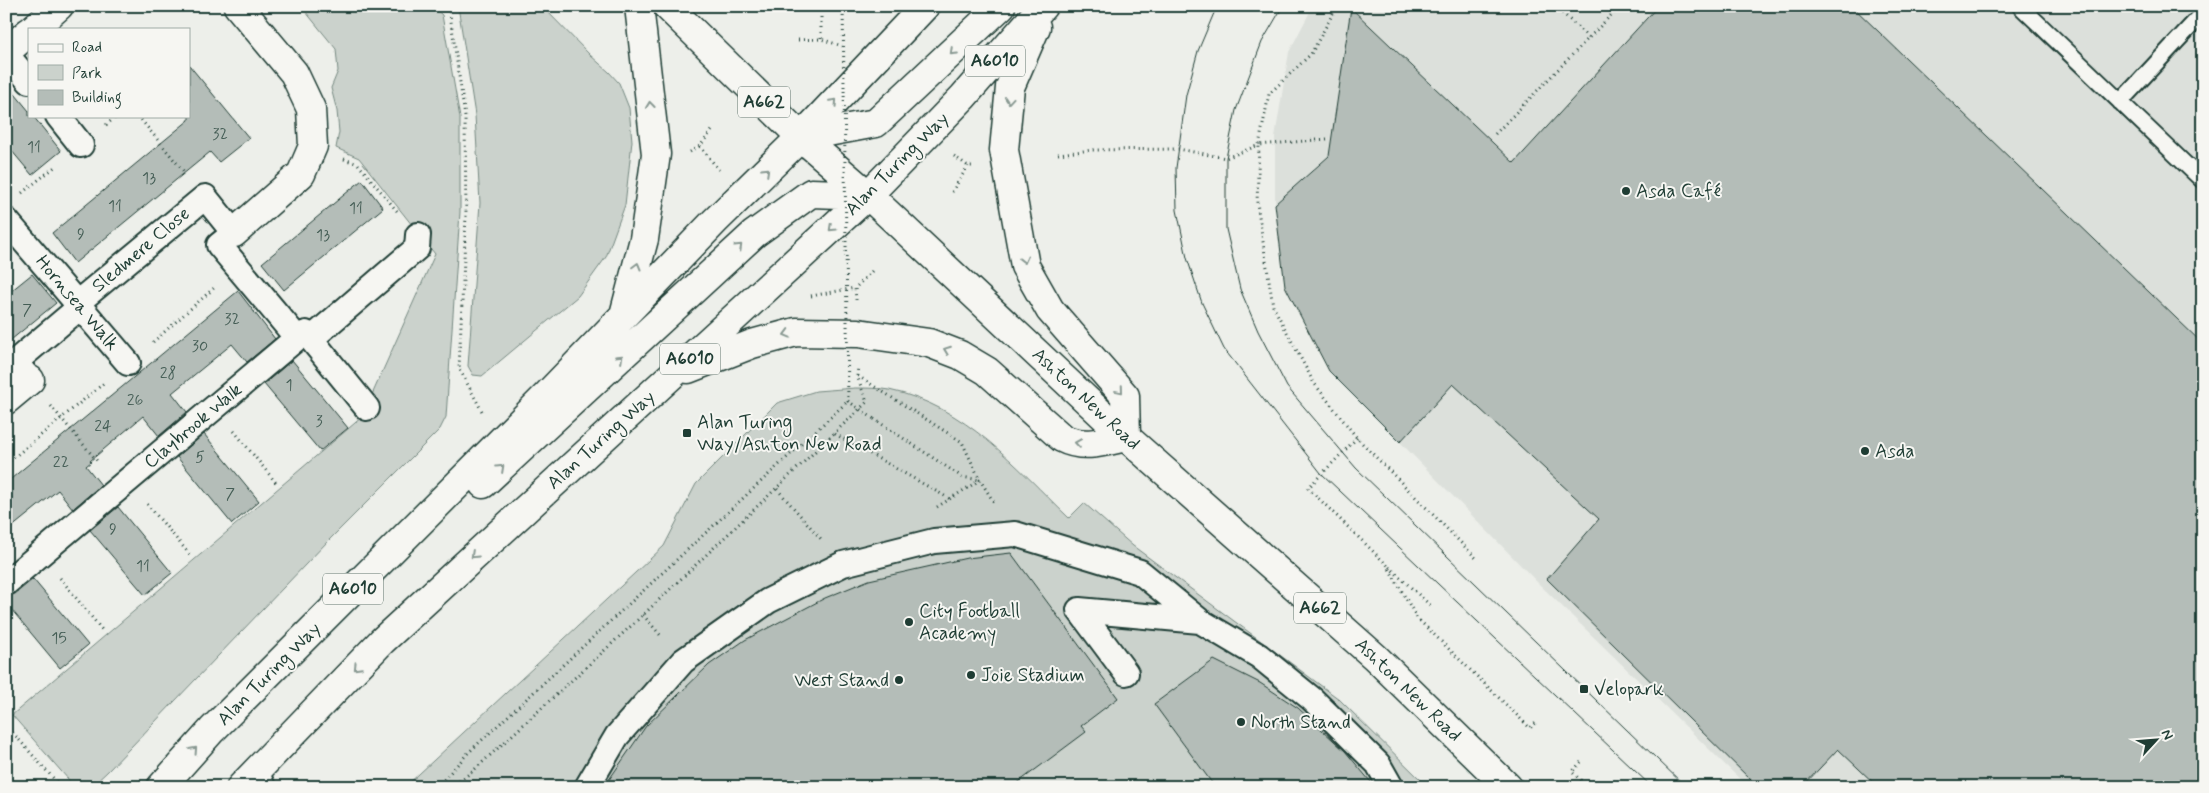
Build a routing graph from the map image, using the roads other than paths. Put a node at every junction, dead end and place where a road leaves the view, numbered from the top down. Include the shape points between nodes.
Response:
1 (59, 6) edge
2 (238, 6) edge
3 (639, 6) edge
4 (667, 6) edge
5 (925, 6) edge
6 (1001, 6) edge
7 (1044, 6) edge
8 (2020, 6) edge
9 (2203, 13) edge
10 (34, 28) edge
11 (28, 33) edge
12 (6, 53) edge
13 (28, 80) edge
14 (2120, 102) junction
15 (60, 118) edge
16 (801, 137) junction
17 (81, 145) dead end
18 (2203, 181) edge
19 (868, 195) junction
20 (6, 220) edge
21 (234, 233) junction
22 (418, 235) road end
23 (79, 305) junction
24 (624, 313) junction
25 (304, 339) junction
26 (128, 363) dead end
27 (675, 374) junction
28 (30, 380) joint
29 (6, 400) edge
30 (367, 408) dead end
31 (1126, 437) junction
32 (367, 575) junction
33 (6, 583) edge
34 (1200, 621) junction
35 (1126, 673) dead end
36 (256, 780) edge
37 (161, 787) edge
38 (587, 787) edge
39 (1391, 787) edge
40 (1508, 787) edge

1 - 10 main road
2 - 21 main road via 294,73 311,109 313,146 301,174
24 -> 3 main road via 644,239 656,154
4 - 16 main road, Ashton New Road / A662
16 -> 5 main road, Alan Turing Way / A6010
6 -> 16 main road via 876,123
7 - 19 main road, Alan Turing Way / A6010 via 963,97
7 -> 31 main road via 1010,87 1005,162 1025,266 1050,310 1125,396
8 - 14 lane
9 - 14 lane
11 - 12 main road
12 - 13 street
14 - 18 lane
15 - 17 street
16 - 19 main road, Ashton New Road
24 -> 16 main road, Alan Turing Way / A6010
19 -> 27 main road, Alan Turing Way / A6010
19 - 31 main road, Ashton New Road / A662
32 -> 19 main road via 482,485 754,234 811,193
20 - 23 street, Hornsea Walk
21 - 23 street, Sledmere Close via 205,197
21 - 25 street via 219,244
22 - 25 street, Claybrook Walk via 417,248
23 - 26 street, Hornsea Walk
23 - 28 street, Sledmere Close via 14,362
24 - 32 main road, Alan Turing Way / A6010
25 - 30 street
25 - 33 street, Claybrook Walk via 214,408
31 -> 27 main road via 1093,444 1070,442 987,371 960,355 929,343 858,333 796,332 752,344
27 -> 36 main road, Alan Turing Way / A6010 via 382,641
28 - 29 main road
31 - 40 main road, Ashton New Road / A662 via 1374,657
37 -> 32 main road, Alan Turing Way / A6010 via 212,730
34 - 35 street via 1079,610
34 - 38 street via 1140,572 1015,534 934,541 843,564 768,601 683,661 617,736
34 - 39 street via 1259,656 1312,699 1378,764

